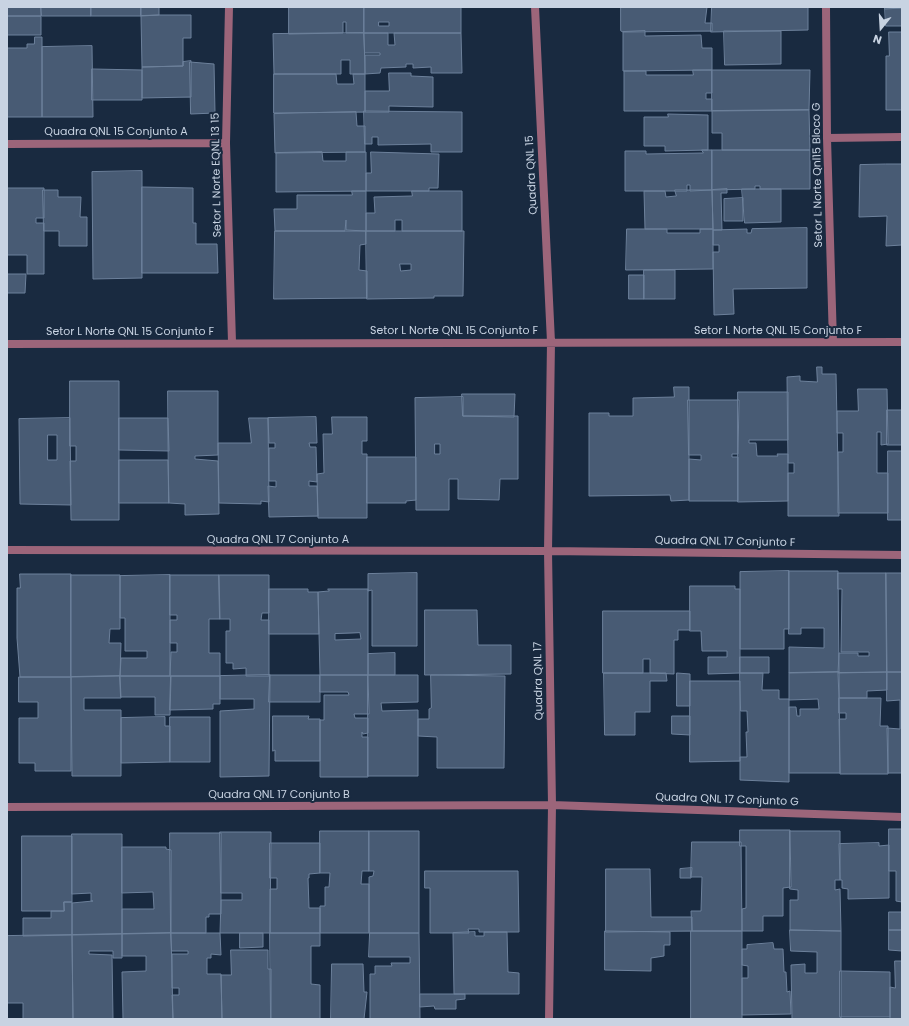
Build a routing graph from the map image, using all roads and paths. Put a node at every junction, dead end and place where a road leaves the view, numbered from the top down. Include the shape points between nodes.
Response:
1 (229, 7) edge
2 (535, 7) edge
3 (826, 7) edge
4 (902, 137) edge
5 (827, 138) junction
6 (226, 143) junction
7 (7, 144) edge
8 (232, 342) junction
9 (551, 342) junction
10 (833, 342) junction
11 (902, 342) edge
12 (7, 344) edge
13 (7, 550) edge
14 (548, 551) junction
15 (902, 555) edge
16 (552, 805) junction
17 (7, 807) edge
18 (902, 816) edge
19 (549, 1019) edge

1 - 6 street, Setor L Norte EQNL 13 15
2 - 9 street, Quadra QNL 15
3 - 5 street, Setor L Norte Qnl15 Bloco G
4 - 5 street
5 - 10 street, Setor L Norte Qnl15 Bloco G
6 - 7 street, Quadra QNL 15 Conjunto A
6 - 8 street, Setor L Norte EQNL 13 15
8 - 9 street, Setor L Norte QNL 15 Conjunto F
8 - 12 street, Setor L Norte QNL 15 Conjunto F
9 - 10 street, Setor L Norte QNL 15 Conjunto F
9 - 14 street, Quadra QNL 17
10 - 11 street, Setor L Norte QNL 15 Conjunto F
13 - 14 street, Quadra QNL 17 Conjunto A
14 - 15 street, Quadra QNL 17 Conjunto F
14 - 16 street, Quadra QNL 17
16 - 17 street, Quadra QNL 17 Conjunto B
16 - 18 street, Quadra QNL 17 Conjunto G
16 - 19 street, Quadra QNL 17

